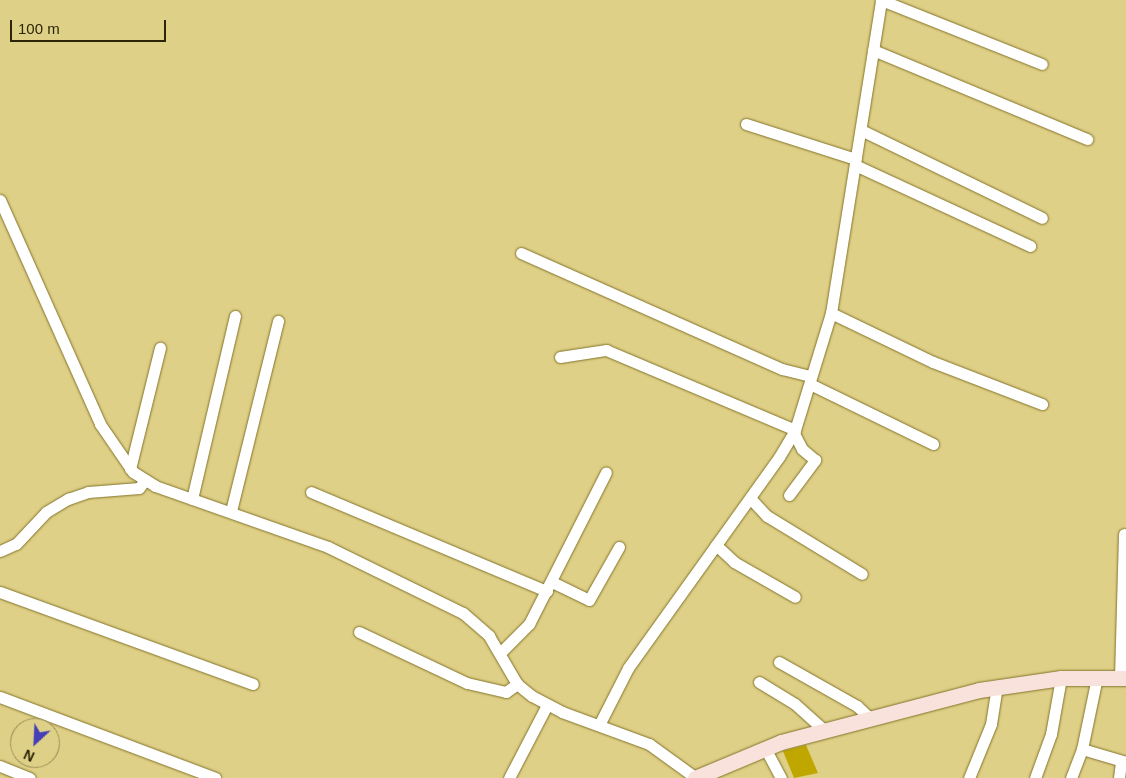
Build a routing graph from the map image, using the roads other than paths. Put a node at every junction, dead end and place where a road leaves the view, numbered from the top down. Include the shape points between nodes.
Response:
1 (873, 50) junction
2 (1042, 64) dead end
3 (746, 124) dead end
4 (861, 130) junction
5 (1087, 139) dead end
6 (856, 162) junction
7 (0, 200) edge
8 (1042, 218) dead end
9 (1030, 246) dead end
10 (521, 253) dead end
11 (831, 313) junction
12 (235, 316) dead end
13 (278, 321) dead end
14 (160, 348) dead end
15 (560, 357) dead end
16 (811, 380) junction
17 (1042, 404) dead end
18 (794, 431) junction
19 (933, 444) dead end
20 (130, 469) junction
21 (606, 472) dead end
22 (145, 480) junction
23 (312, 492) dead end
24 (789, 495) dead end
25 (750, 498) junction
26 (192, 499) junction
27 (230, 511) junction
28 (1124, 534) dead end
29 (716, 545) junction
30 (619, 547) dead end
31 (0, 551) edge
32 (862, 574) dead end
33 (549, 586) junction
34 (0, 592) edge
35 (796, 597) dead end
36 (359, 632) dead end
37 (502, 652) junction
38 (779, 662) dead end
39 (1097, 677) junction
40 (1061, 678) junction
41 (1123, 678) edge
42 (759, 682) dead end
43 (254, 684) dead end
44 (516, 684) junction
45 (997, 687) junction
46 (0, 697) edge
47 (547, 705) junction
48 (869, 716) junction
49 (598, 725) junction
50 (823, 729) junction
51 (765, 748) junction
52 (1082, 749) junction
53 (1124, 762) edge
54 (0, 766) edge
55 (30, 778) edge
56 (215, 778) edge
57 (509, 778) edge
58 (696, 778) edge
59 (781, 778) edge
60 (969, 778) edge
61 (1035, 778) edge
62 (1071, 778) edge
63 (1119, 778) edge

1 - 2 street via 881,0
1 - 4 street
1 - 5 street
3 - 6 street
4 - 6 street
4 - 8 street
6 - 9 street
6 - 11 street
7 - 20 street via 100,424
10 - 16 street
11 - 16 street
11 - 17 street via 933,362
12 - 26 street
13 - 27 street
14 - 20 street
15 - 18 street via 606,350
16 - 18 street
16 - 19 street
18 - 24 street via 802,449 815,460
18 - 25 street
20 - 22 street
21 - 33 street
22 - 26 street
22 - 31 street via 139,488 88,492 68,499 46,512 16,544
23 - 33 street
25 - 29 street
25 - 32 street via 767,516
26 - 27 street
27 - 37 street via 328,547 423,592 478,624
28 - 41 street
29 - 35 street via 734,562
29 - 49 street via 628,668
30 - 33 street via 589,600
33 - 37 street via 524,632
34 - 43 street
36 - 44 street via 472,685 506,692
37 - 44 street
38 - 48 street
39 - 40 main road
39 - 41 main road
39 - 52 street
40 - 45 main road
40 - 61 street via 1051,734
42 - 50 street via 796,704
44 - 47 street
45 - 48 main road
45 - 60 street via 992,718
46 - 56 street
47 - 49 street
47 - 57 street
48 - 50 main road
49 - 58 street via 649,744
50 - 51 main road
51 - 58 main road
51 - 59 street
52 - 53 street
52 - 62 street
53 - 63 street
54 - 55 street

